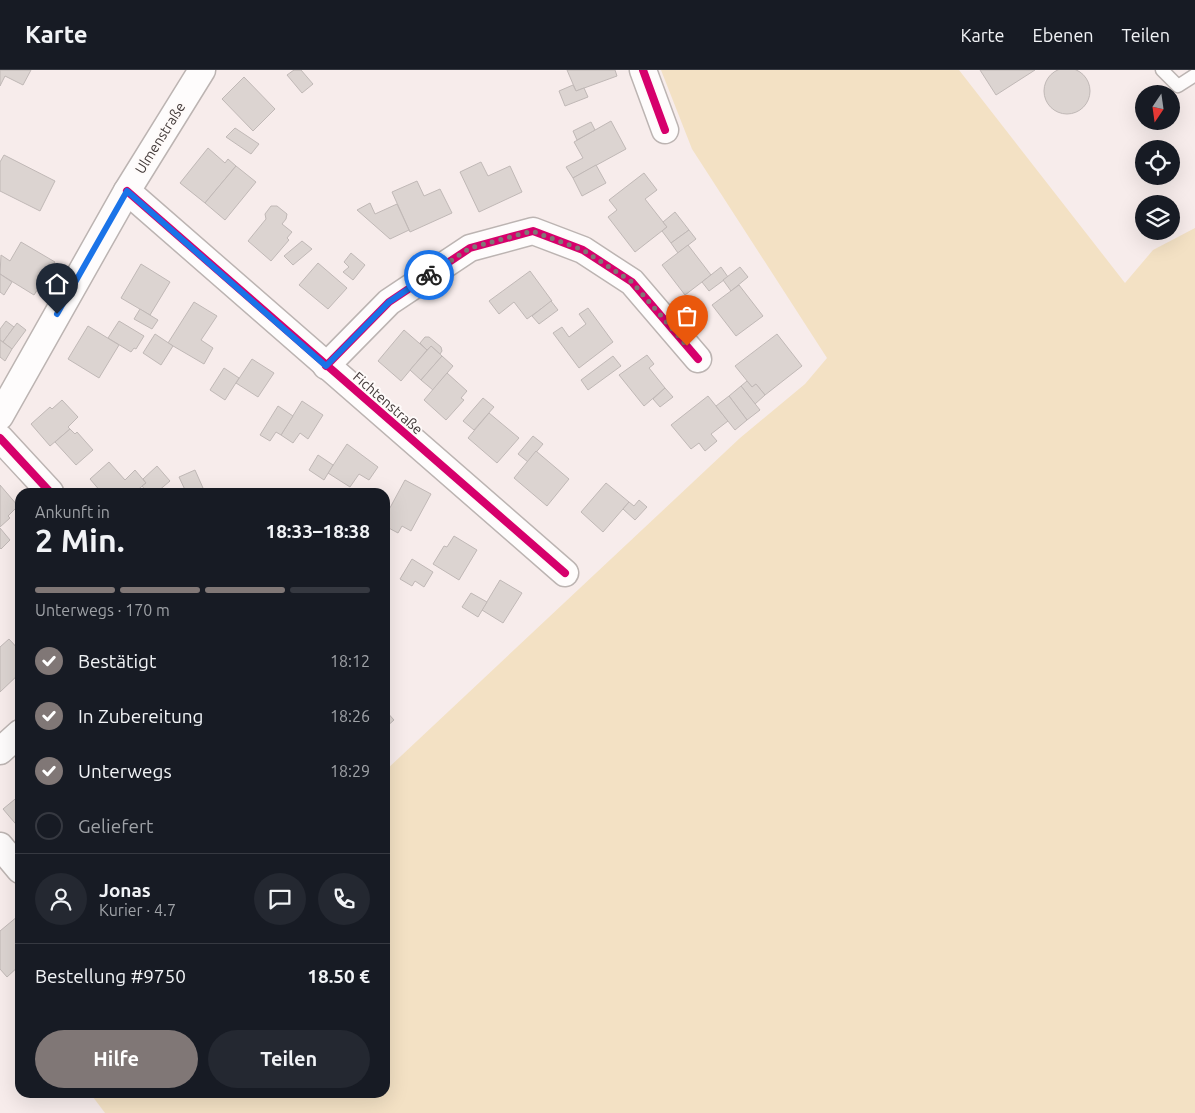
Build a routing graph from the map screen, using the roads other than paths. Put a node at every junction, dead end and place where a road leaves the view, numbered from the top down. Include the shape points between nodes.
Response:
1 (202, 70) edge
2 (643, 70) edge
3 (1162, 70) edge
4 (1195, 75) edge
5 (665, 130) dead end
6 (127, 191) junction
7 (698, 359) dead end
8 (326, 366) junction
9 (0, 416) edge
10 (0, 438) edge
11 (46, 488) edge
12 (565, 573) dead end
13 (15, 738) edge
14 (0, 751) edge
15 (0, 846) edge
16 (15, 864) edge

1 - 6 street, Ulmenstraße
2 - 5 street
3 - 4 lane via 1178,86
6 - 8 street, Fichtenstraße
6 - 9 street, Ulmenstraße
7 - 8 street via 632,282 583,250 532,231 470,248 389,302
8 - 12 street, Fichtenstraße
10 - 11 street
13 - 14 street
15 - 16 street

